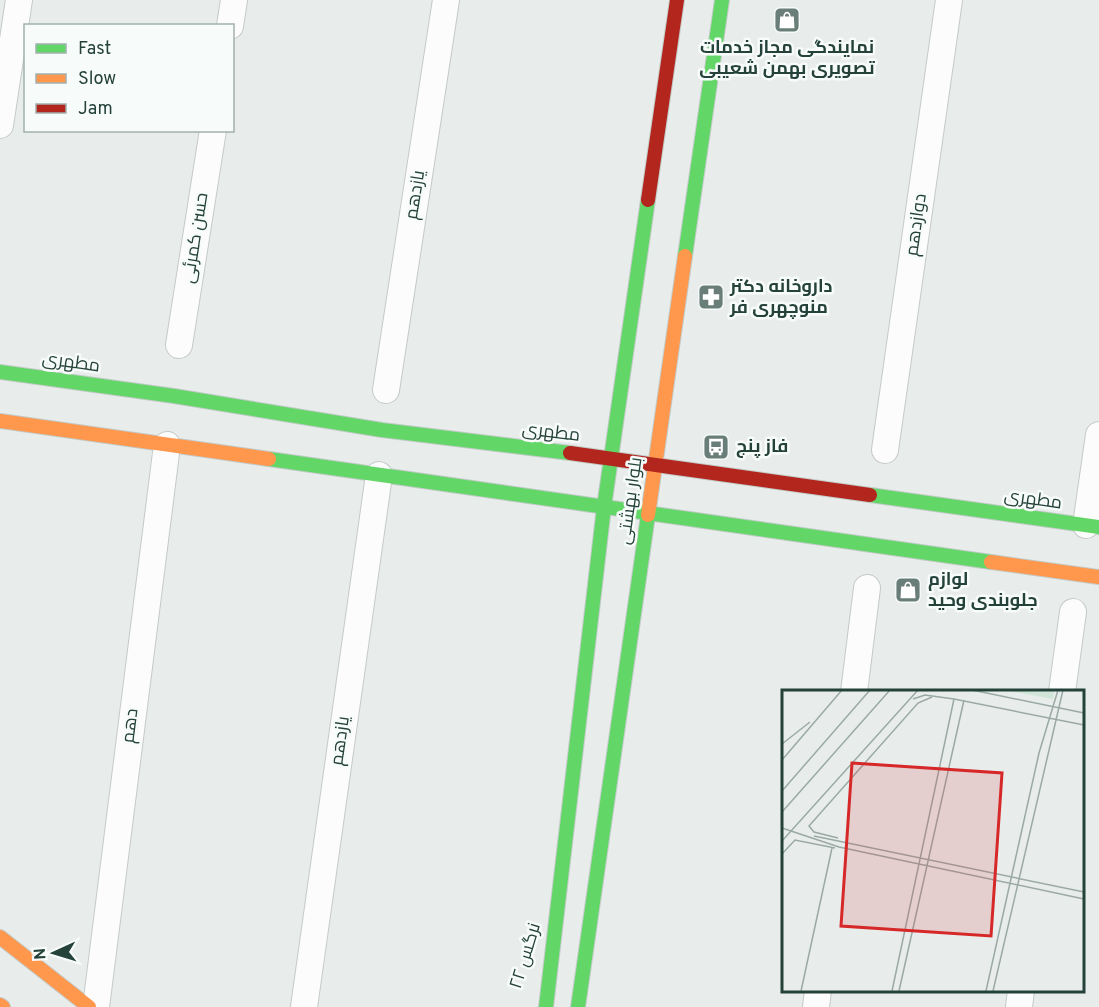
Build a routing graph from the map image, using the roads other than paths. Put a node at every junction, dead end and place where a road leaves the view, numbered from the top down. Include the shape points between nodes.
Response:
1 (19, 0) edge
2 (234, 0) edge
3 (446, 0) edge
4 (677, 0) edge
5 (722, 0) edge
6 (950, 0) edge
7 (230, 24) edge
8 (0, 125) edge
9 (213, 132) edge
10 (179, 345) dead end
11 (0, 372) edge
12 (386, 390) dead end
13 (0, 421) edge
14 (1099, 435) edge
15 (167, 445) junction
16 (885, 450) dead end
17 (611, 458) junction
18 (654, 464) junction
19 (379, 475) junction
20 (604, 507) junction
21 (648, 513) junction
22 (1093, 526) edge
23 (1099, 577) edge
24 (867, 588) dead end
25 (1073, 612) dead end
26 (854, 690) edge
27 (1062, 690) edge
28 (598, 856) junction
29 (557, 916) junction
30 (0, 937) edge
31 (818, 992) edge
32 (1021, 992) edge
33 (532, 996) dead end
34 (89, 1007) edge
35 (96, 1007) edge
36 (304, 1007) edge
37 (546, 1007) edge
38 (578, 1007) edge
39 (588, 1007) edge
40 (816, 1007) edge
41 (1019, 1007) edge

1 - 8 street
2 - 7 street
3 - 12 street, یازدهم
4 - 17 street, بلوار بهشتی
5 - 18 street, بلوار بهشتی
6 - 16 street, دوازدهم
9 - 10 street, حسن کمرئی
11 - 17 street, مطهری via 382,430
13 - 15 street
14 - 22 street
15 - 19 street
15 - 35 street, دهم
17 - 18 street, مطهری
17 - 20 street, بلوار بهشتی
18 - 21 street, بلوار بهشتی
18 - 22 street, مطهری
19 - 20 street
19 - 36 street, یازدهم
20 - 21 street
20 - 29 street, بلوار بهشتی
21 - 23 street
21 - 28 street, بلوار بهشتی
24 - 26 street
25 - 27 street
28 - 38 street, بلوار بهشتی
28 - 39 street
29 - 33 street, نرگس ۲۲
29 - 37 street, بلوار بهشتی
30 - 34 street
31 - 40 street
32 - 41 street

